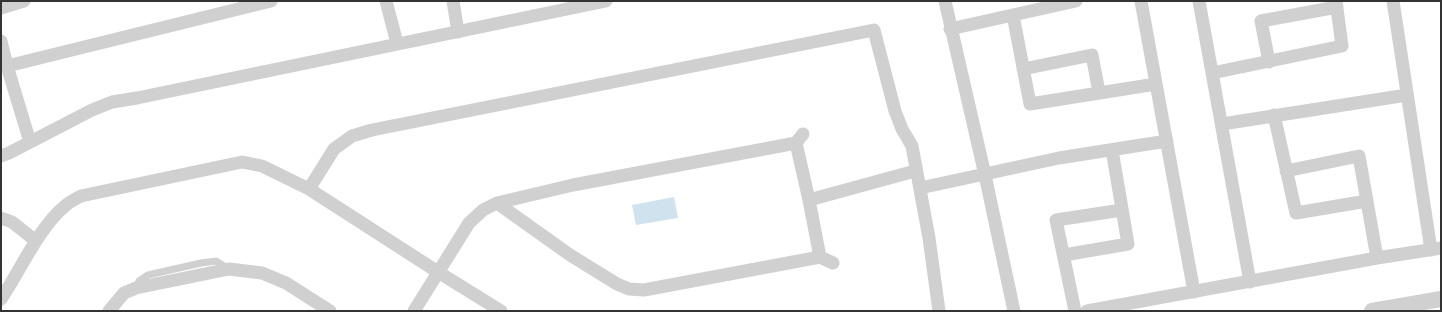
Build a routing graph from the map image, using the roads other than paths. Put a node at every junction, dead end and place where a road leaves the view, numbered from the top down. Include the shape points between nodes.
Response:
1 (24, 1) edge
2 (271, 1) edge
3 (386, 1) edge
4 (453, 1) edge
5 (606, 1) edge
6 (945, 1) edge
7 (1076, 1) edge
8 (1141, 1) edge
9 (1199, 1) edge
10 (1393, 1) edge
11 (1336, 4) edge
12 (1, 8) edge
13 (1013, 15) junction
14 (950, 29) junction
15 (458, 32) junction
16 (1, 41) edge
17 (397, 43) junction
18 (1269, 62) junction
19 (7, 66) junction
20 (1023, 69) junction
21 (1212, 74) junction
22 (1156, 84) junction
23 (1098, 92) junction
24 (1407, 95) junction
25 (1274, 115) junction
26 (1222, 124) junction
27 (1166, 141) junction
28 (30, 142) junction
29 (1112, 150) junction
30 (1, 156) edge
31 (916, 171) junction
32 (1286, 171) junction
33 (984, 175) junction
34 (920, 188) junction
35 (309, 189) junction
36 (809, 200) junction
37 (1367, 201) junction
38 (497, 203) junction
39 (1122, 210) junction
40 (1, 218) edge
41 (36, 241) junction
42 (1436, 249) edge
43 (1064, 255) junction
44 (820, 256) junction
45 (1377, 258) junction
46 (833, 263) dead end
47 (438, 272) junction
48 (6, 282) edge
49 (1250, 282) junction
50 (1194, 292) junction
51 (1, 299) edge
52 (1441, 299) edge
53 (109, 311) edge
54 (330, 311) edge
55 (414, 311) edge
56 (501, 311) edge
57 (939, 311) edge
58 (1014, 311) edge
59 (1075, 311) edge
60 (1087, 311) edge
61 (1372, 311) edge

1 - 12 street
2 - 19 street
3 - 17 street
4 - 15 street
5 - 15 street
6 - 14 street
7 - 13 street
8 - 22 street
9 - 21 street
10 - 24 street
11 - 18 street via 1342,46
11 - 18 street via 1261,21
13 - 14 street
13 - 20 street
14 - 33 street
15 - 17 street
16 - 19 street
17 - 28 street via 112,102
18 - 21 street
19 - 28 street
20 - 23 street via 1030,104
20 - 23 street via 1092,55
21 - 26 street
22 - 23 street
22 - 27 street
24 - 25 street
24 - 42 street
25 - 26 street
25 - 32 street
26 - 49 street
27 - 29 street
27 - 50 street
28 - 30 street
29 - 33 street via 1059,158
29 - 39 street
31 - 34 street
31 - 35 street via 912,146 895,111 874,30 372,130 352,136 334,149
31 - 36 street
32 - 37 street via 1296,213
32 - 37 street via 1359,156
33 - 34 street
33 - 58 street
34 - 57 street
35 - 41 street via 262,166 242,162 81,196 56,214
35 - 47 street
36 - 38 street via 799,139
36 - 44 street
37 - 45 street
38 - 44 street via 570,255 629,289 644,290
38 - 47 street via 483,210 469,223
39 - 43 street via 1128,244
39 - 43 street via 1056,220
40 - 41 street via 12,222
41 - 48 street
42 - 45 street
43 - 59 street
44 - 46 street
45 - 49 street
47 - 55 street
47 - 56 street
48 - 51 street
49 - 50 street
50 - 60 street
52 - 61 street
53 - 54 street via 124,293 136,288 229,269 262,273 286,283

